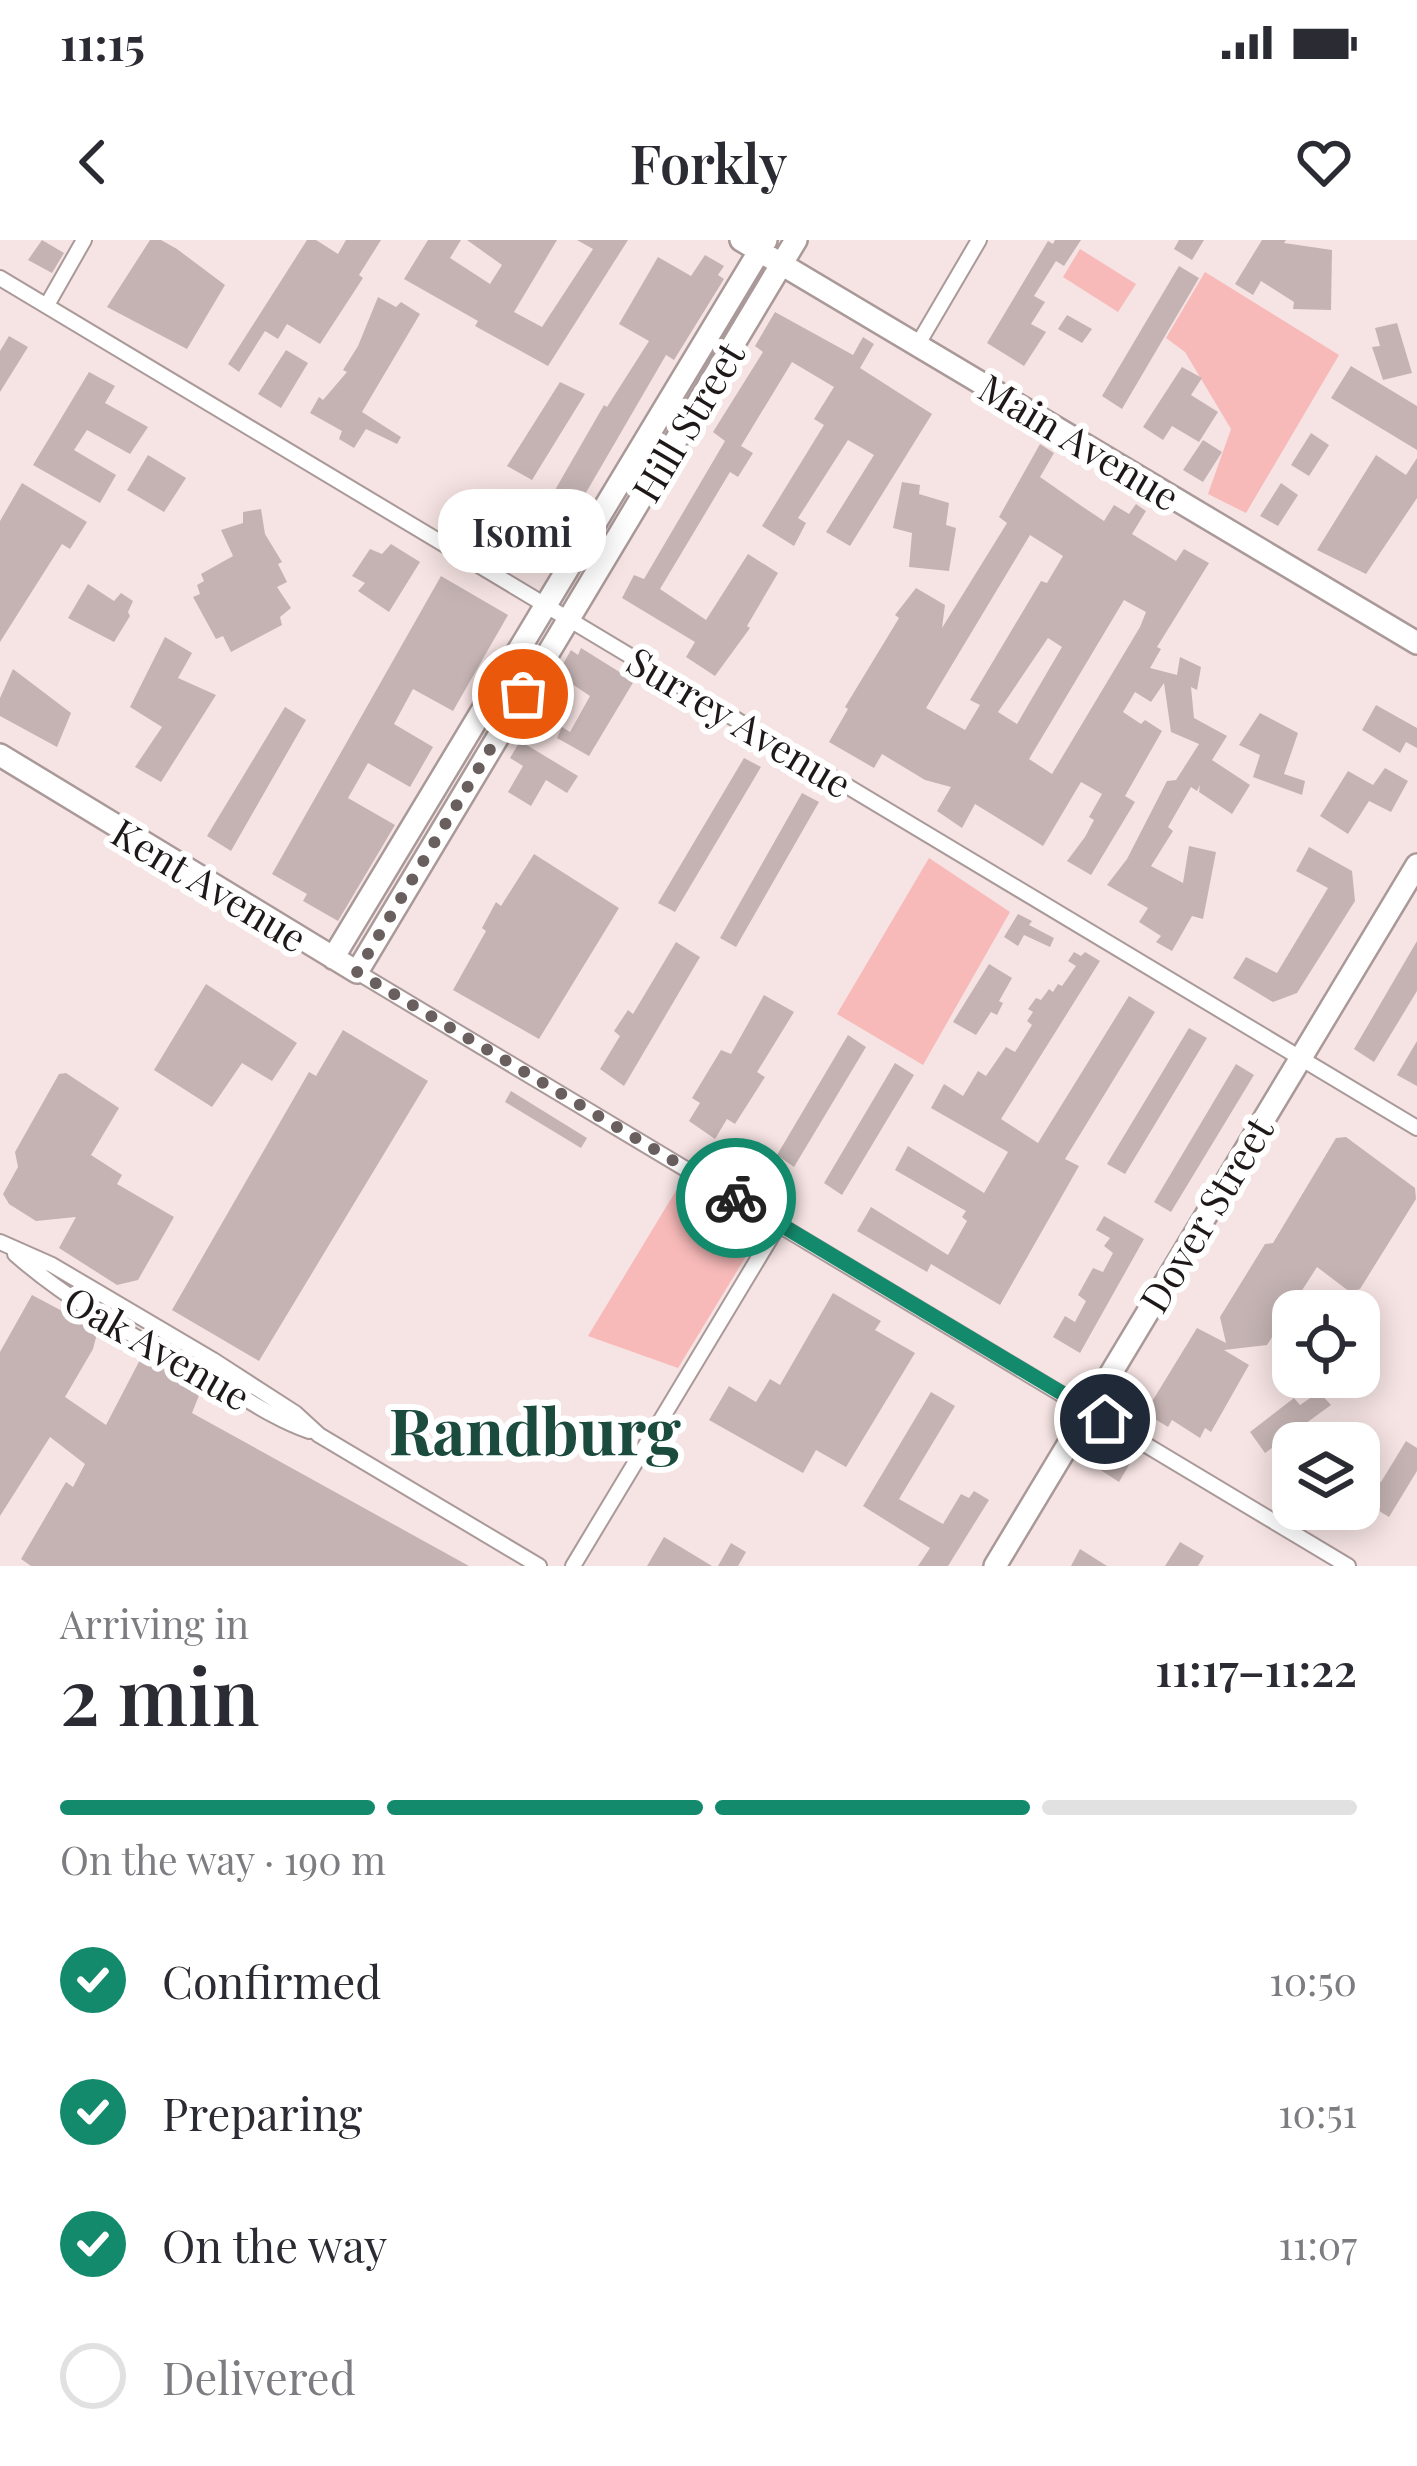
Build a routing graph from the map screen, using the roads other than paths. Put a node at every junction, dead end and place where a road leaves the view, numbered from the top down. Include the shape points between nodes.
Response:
1 (84, 240) edge
2 (796, 240) edge
3 (979, 240) edge
4 (756, 244) edge
5 (782, 265) junction
6 (0, 278) edge
7 (46, 305) junction
8 (918, 344) junction
9 (545, 605) junction
10 (568, 618) junction
11 (1417, 643) edge
12 (0, 755) edge
13 (1417, 865) edge
14 (333, 958) junction
15 (357, 972) junction
16 (1298, 1057) junction
17 (1417, 1128) edge
18 (779, 1224) junction
19 (3, 1244) edge
20 (1089, 1409) junction
21 (539, 1566) edge
22 (572, 1566) edge
23 (995, 1566) edge
24 (1348, 1566) edge

1 - 7 street
2 - 5 main road, Hill Street
3 - 8 street
4 - 5 main road, Main Avenue
4 - 9 main road, Hill Street
5 - 8 main road, Main Avenue
5 - 10 main road, Hill Street
6 - 7 street, Surrey Avenue
7 - 9 street, Surrey Avenue
8 - 11 main road, Main Avenue
9 - 10 street, Surrey Avenue
9 - 14 main road, Hill Street
10 - 15 main road, Hill Street
10 - 16 street, Surrey Avenue
12 - 14 main road, Kent Avenue
13 - 16 main road, Dover Street
14 - 15 main road, Kent Avenue
15 - 18 street, Kent Avenue
16 - 17 street, Surrey Avenue
16 - 20 main road, Dover Street
18 - 20 street, Kent Avenue
18 - 22 street
19 - 21 street, Oak Avenue via 130,1334
20 - 23 main road, Dover Street
20 - 24 street, Kent Avenue

